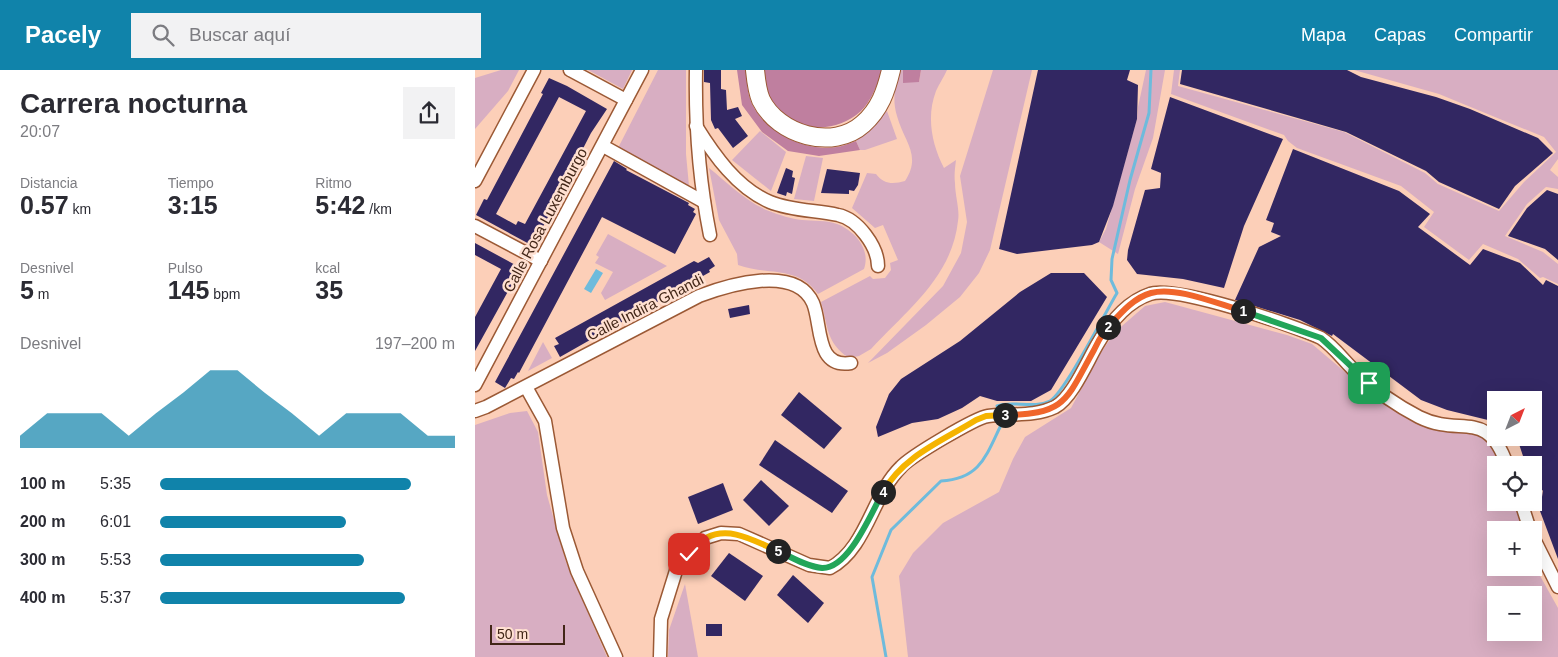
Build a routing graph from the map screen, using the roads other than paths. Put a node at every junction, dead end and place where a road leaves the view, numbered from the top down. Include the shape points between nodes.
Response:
1 (534, 70) edge
2 (570, 70) edge
3 (642, 70) edge
4 (696, 70) edge
5 (755, 70) edge
6 (891, 70) edge
7 (626, 100) junction
8 (695, 126) junction
9 (603, 146) junction
10 (475, 181) edge
11 (704, 202) junction
12 (475, 226) edge
13 (710, 235) dead end
14 (541, 261) junction
15 (878, 266) dead end
16 (851, 363) dead end
17 (475, 385) edge
18 (526, 387) junction
19 (475, 411) edge
20 (1504, 456) edge
21 (1542, 556) edge
22 (1558, 587) edge
23 (616, 657) edge
24 (660, 657) edge

1 - 10 street
2 - 7 street
3 - 7 street, Calle Rosa Luxemburgo
4 - 8 street
5 - 6 street via 761,100 771,115 805,135 825,138 845,135 874,113 885,94
7 - 9 street, Calle Rosa Luxemburgo
8 - 11 street
8 - 15 street via 729,172 770,202 841,215 860,229 878,256
9 - 11 street
9 - 14 street, Calle Rosa Luxemburgo
11 - 13 street
12 - 14 street
14 - 17 street, Calle Rosa Luxemburgo
16 - 18 street, Calle Indira Ghandi via 831,360 821,344 812,302 804,292 791,284 768,280 699,296
18 - 19 street, Calle Indira Ghandi
18 - 23 street via 545,421 563,528 577,571
20 - 24 street via 1501,447 1486,431 1470,425 1434,424 1417,416 1358,374 1321,338 1208,300 1171,292 1151,293 1123,311 1106,329 1068,396 1058,406 1045,412 986,416 900,467 856,541 839,563 830,568 820,568 739,534 721,533 705,538 679,560 661,618
21 - 22 street

